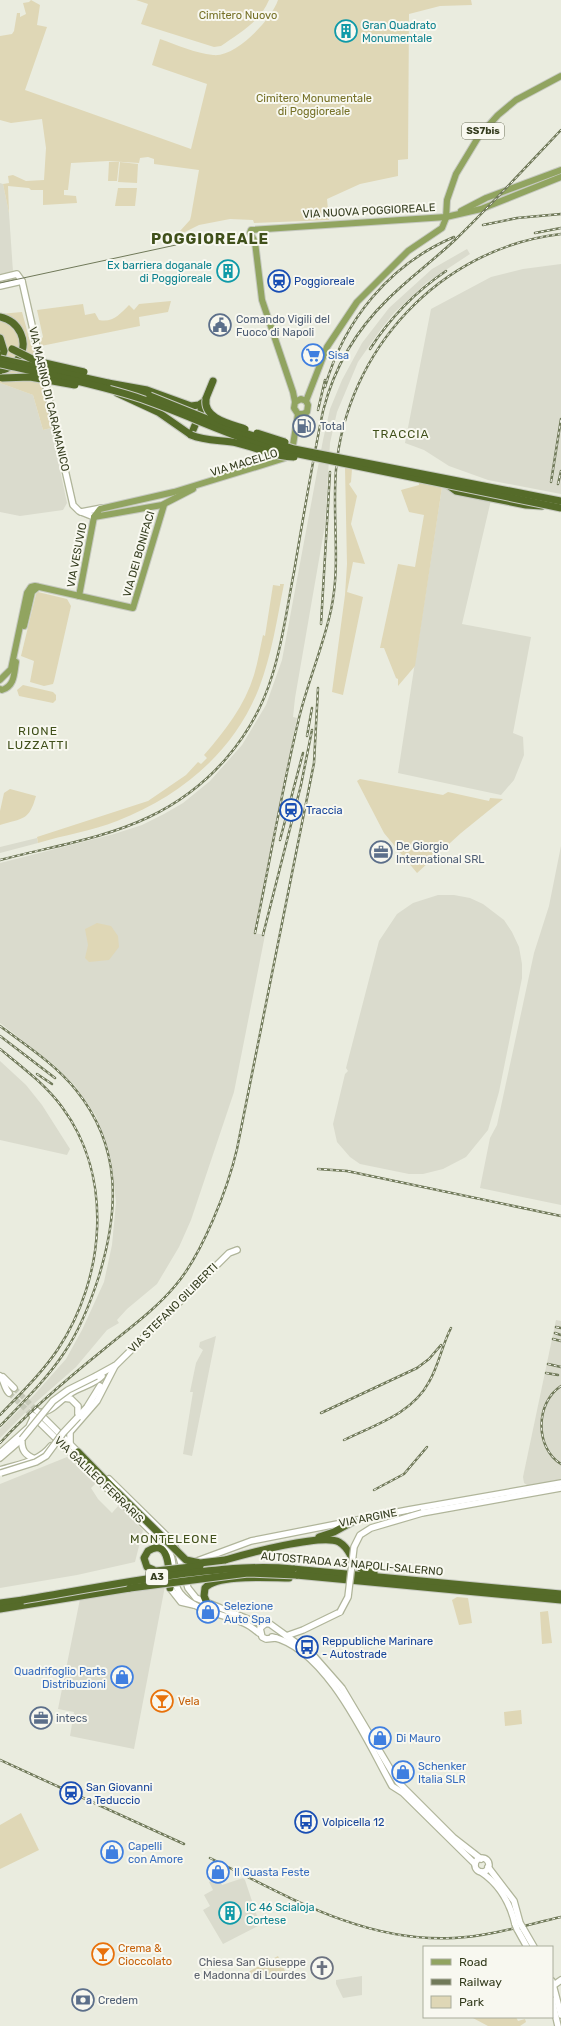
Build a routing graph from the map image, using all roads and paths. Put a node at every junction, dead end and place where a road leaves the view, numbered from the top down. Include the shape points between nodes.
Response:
1 (561, 76) edge
2 (561, 170) edge
3 (561, 177) edge
4 (456, 214) junction
5 (446, 217) junction
6 (0, 278) edge
7 (22, 281) junction
8 (0, 286) edge
9 (0, 317) edge
10 (0, 337) edge
11 (0, 359) edge
12 (0, 364) edge
13 (1, 376) edge
14 (213, 381) dead end
15 (107, 385) junction
16 (293, 392) junction
17 (308, 394) junction
18 (206, 399) junction
19 (306, 401) junction
20 (295, 402) junction
21 (300, 414) junction
22 (191, 435) junction
23 (308, 454) junction
24 (442, 480) dead end
25 (194, 487) junction
26 (561, 501) edge
27 (164, 505) junction
28 (548, 505) junction
29 (103, 508) junction
30 (561, 508) edge
31 (81, 512) junction
32 (94, 517) junction
33 (38, 587) junction
34 (79, 596) junction
35 (0, 680) edge
36 (0, 689) edge
37 (237, 1250) dead end
38 (113, 1367) junction
39 (105, 1372) junction
40 (0, 1375) edge
41 (12, 1391) tunnel mouth
42 (63, 1398) junction
43 (35, 1413) junction
44 (78, 1417) junction
45 (22, 1439) junction
46 (62, 1444) junction
47 (70, 1445) junction
48 (78, 1452) junction
49 (0, 1453) edge
50 (0, 1458) edge
51 (35, 1459) junction
52 (0, 1472) edge
53 (561, 1483) edge
54 (561, 1488) edge
55 (354, 1521) junction
56 (304, 1542) junction
57 (179, 1558) junction
58 (225, 1560) junction
59 (294, 1572) junction
60 (321, 1578) junction
61 (438, 1583) junction
62 (170, 1588) joint
63 (561, 1594) edge
64 (561, 1600) edge
65 (23, 1603) junction
66 (207, 1603) junction
67 (0, 1604) edge
68 (196, 1605) junction
69 (0, 1610) edge
70 (265, 1624) junction
71 (274, 1628) junction
72 (259, 1633) junction
73 (287, 1636) junction
74 (272, 1638) junction
75 (481, 1858) junction
76 (475, 1864) junction
77 (488, 1867) junction
78 (481, 1872) junction
79 (519, 1926) junction
80 (527, 1946) edge
81 (533, 1946) edge
82 (561, 1980) edge
83 (553, 1983) edge
84 (553, 2004) edge
85 (561, 2015) edge
86 (558, 2025) edge

1 - 5 main road, SS7bis via 516,100 479,136 456,174 446,204
2 - 4 main road via 486,198
3 - 4 main road via 481,209
4 - 5 main road, VIA NUOVA POGGIOREALE
5 - 16 main road, VIA NUOVA POGGIOREALE via 293,226 279,230 253,229 250,232 255,242 262,300
5 - 17 main road via 440,229 408,251 357,302 327,347
6 - 7 main road via 17,274
7 - 8 main road
7 - 31 main road, VIA MARINO DI CARAMANICO via 72,505
9 - 13 highway via 18,328 23,346 18,360
10 - 12 highway via 4,351
10 - 15 highway, bridge via 16,352 31,360 85,372
11 - 15 highway, bridge
12 - 15 highway, bridge
13 - 15 highway, bridge via 30,376 72,384
14 - 18 highway
15 - 18 highway via 147,390 191,406 200,405
15 - 22 highway, bridge via 158,412
15 - 23 highway, bridge via 156,398 247,435
16 - 17 main road via 298,396
16 - 20 main road
17 - 19 main road
18 - 22 highway, bridge
18 - 23 highway, bridge via 207,410 214,416
19 - 20 main road via 301,399
19 - 21 main road via 308,410
20 - 21 main road via 294,408
21 - 25 main road, VIA MACELLO via 293,458
22 - 23 highway, bridge via 202,439 242,444 283,457
23 - 26 highway, bridge
23 - 28 highway, bridge
24 - 28 highway, bridge via 456,491 531,506
25 - 27 main road
25 - 29 main road
27 - 32 main road
27 - 34 main road, VIA DEI BONIFACI via 133,608
28 - 30 highway, bridge
29 - 31 main road
29 - 32 main road
31 - 32 main road
32 - 34 main road, VIA VESUVIO
33 - 34 main road
33 - 35 main road via 32,586 28,590 11,669
33 - 36 main road via 32,594 13,681 7,689
37 - 38 main road, VIA STEFANO GILIBERTI via 229,1253
38 - 39 main road
38 - 44 main road
38 - 47 main road via 97,1401 70,1432
39 - 42 main road via 97,1380
39 - 45 main road, bridge via 68,1390 53,1402
40 - 41 main road
42 - 43 main road via 48,1411
42 - 44 main road via 71,1399 78,1406
43 - 46 main road, VIA GALILEO FERRARIS
43 - 47 main road, VIA GALILEO FERRARIS
43 - 49 main road via 29,1427
44 - 52 main road, bridge via 46,1456 36,1462
45 - 50 main road
45 - 51 main road via 22,1450
46 - 51 main road via 53,1444
46 - 68 main road, VIA GALILEO FERRARIS via 166,1546 173,1561 179,1591
47 - 48 main road, VIA GALILEO FERRARIS
48 - 57 main road, VIA GALILEO FERRARIS via 167,1535 176,1547
48 - 58 highway, bridge via 186,1560 200,1563
51 - 52 main road
53 - 55 main road, VIA ARGINE
54 - 73 main road, VIA ARGINE, bridge via 422,1512 371,1528 360,1535 354,1547 348,1597 340,1612
55 - 56 highway via 334,1532
55 - 57 main road, VIA ARGINE via 252,1541 197,1561
56 - 58 highway
56 - 61 highway via 331,1539 338,1541 355,1564 365,1571
57 - 66 main road, VIA GALILEO FERRARIS via 188,1588 196,1598
58 - 62 highway, bridge via 211,1564 156,1571 149,1569 144,1562 146,1554 153,1548 162,1550 167,1557
59 - 60 highway, AUTOSTRADA A3 NAPOLI-SALERNO / A3
59 - 61 highway, AUTOSTRADA A3 NAPOLI-SALERNO / A3
59 - 65 highway, AUTOSTRADA A3 NAPOLI-SALERNO / A3, bridge via 263,1567 222,1569 128,1582
60 - 64 highway, AUTOSTRADA A3 NAPOLI-SALERNO / A3
60 - 66 highway via 214,1581 206,1588 204,1596
61 - 63 highway, AUTOSTRADA A3 NAPOLI-SALERNO / A3
62 - 68 main road via 181,1602
65 - 67 highway, A3
65 - 69 highway, AUTOSTRADA A3 NAPOLI-SALERNO / A3
66 - 70 main road
68 - 72 main road via 243,1623
70 - 71 main road via 270,1624
70 - 72 main road via 261,1626
71 - 73 main road
71 - 74 main road
72 - 74 main road via 263,1638
73 - 74 main road, VIA ARGINE
73 - 75 main road via 313,1655 342,1688 398,1782 454,1838
74 - 76 main road via 288,1642 323,1672 345,1701 392,1786 403,1793
75 - 76 main road
75 - 77 main road via 487,1861
76 - 78 main road via 476,1870
77 - 78 main road
77 - 79 main road via 514,1901
78 - 79 main road via 503,1894
79 - 80 main road
79 - 81 main road
82 - 83 main road
83 - 85 main road
84 - 86 main road

